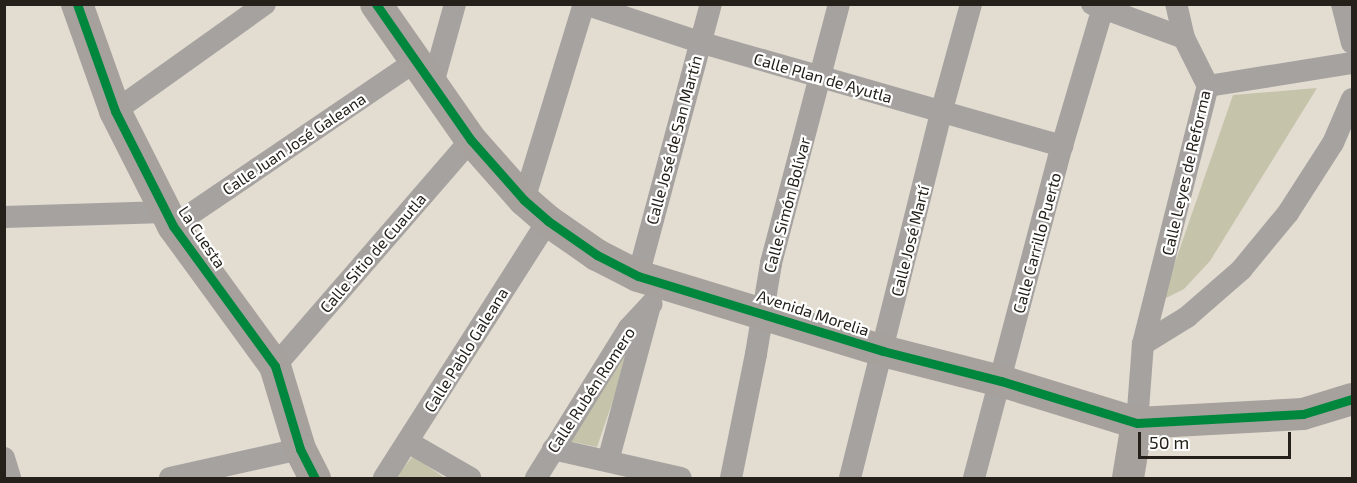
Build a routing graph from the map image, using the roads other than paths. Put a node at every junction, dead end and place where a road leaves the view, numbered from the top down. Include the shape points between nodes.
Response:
1 (78, 4) edge
2 (265, 4) edge
3 (376, 4) edge
4 (455, 4) edge
5 (585, 4) edge
6 (711, 4) edge
7 (839, 4) edge
8 (971, 4) edge
9 (1176, 4) edge
10 (1342, 4) edge
11 (1098, 6) edge
12 (1147, 14) edge
13 (1184, 38) junction
14 (699, 42) junction
15 (1353, 43) edge
16 (416, 61) junction
17 (1353, 63) edge
18 (821, 77) junction
19 (1208, 86) junction
20 (432, 87) junction
21 (1353, 99) edge
22 (115, 111) junction
23 (941, 113) junction
24 (471, 140) junction
25 (1062, 146) junction
26 (524, 200) junction
27 (4, 217) edge
28 (170, 219) junction
29 (548, 221) junction
30 (650, 287) junction
31 (761, 312) junction
32 (1143, 344) junction
33 (883, 351) junction
34 (275, 366) junction
35 (1001, 381) junction
36 (1353, 399) edge
37 (1137, 423) junction
38 (408, 442) junction
39 (300, 449) junction
40 (553, 449) junction
41 (4, 458) edge
42 (608, 461) junction
43 (10, 478) edge
44 (170, 478) edge
45 (315, 478) edge
46 (384, 478) edge
47 (470, 478) edge
48 (536, 478) edge
49 (681, 478) edge
50 (731, 478) edge
51 (850, 478) edge
52 (974, 478) edge
53 (1128, 478) edge

1 - 22 street, La Cuesta
2 - 22 street
3 - 16 street, Avenida Morelia
4 - 20 street
5 - 14 street, Calle Plan de Ayutla
5 - 26 street
6 - 14 street, Calle José de San Martín
7 - 18 street, Calle Simón Bolívar
8 - 23 street, Calle José Martí
9 - 13 street, Calle Leyes de Reforma
10 - 15 street
11 - 12 street
11 - 25 street, Calle Carrillo Puerto
12 - 13 street
13 - 19 street, Calle Leyes de Reforma
14 - 18 street, Calle Plan de Ayutla
14 - 30 street, Calle José de San Martín
16 - 20 street, Avenida Morelia
16 - 28 street, Calle Juan José Galeana
17 - 19 street
18 - 23 street, Calle Plan de Ayutla
18 - 31 street, Calle Simón Bolívar
19 - 32 street, Calle Leyes de Reforma
20 - 24 street, Avenida Morelia
21 - 32 street via 1333,144 1294,203 1241,270 1187,317
22 - 28 street, La Cuesta
23 - 25 street, Calle Plan de Ayutla
23 - 33 street, Calle José Martí
24 - 26 street, Avenida Morelia
24 - 34 street, Calle Sitio de Cuautla
25 - 35 street, Calle Carrillo Puerto
26 - 29 street, Avenida Morelia
27 - 28 street
28 - 34 street, La Cuesta
29 - 30 street, Avenida Morelia
29 - 38 street, Calle Pablo Galeana
30 - 31 street, Avenida Morelia
30 - 40 street, Calle Rubén Romero via 629,328
30 - 42 street, Calle José de San Martín
31 - 33 street, Avenida Morelia
31 - 50 street, Calle Simón Bolívar
32 - 37 street, Calle Leyes de Reforma
33 - 35 street, Avenida Morelia
33 - 51 street, Calle José Martí
34 - 39 street, La Cuesta
35 - 37 street, Avenida Morelia
35 - 52 street, Calle Carrillo Puerto
36 - 37 street, Avenida Morelia via 1303,414
37 - 53 street
38 - 46 street, Calle Pablo Galeana
38 - 47 street
39 - 44 street
39 - 45 street, La Cuesta
40 - 42 street
40 - 48 street, Calle Rubén Romero
41 - 43 street
42 - 49 street

